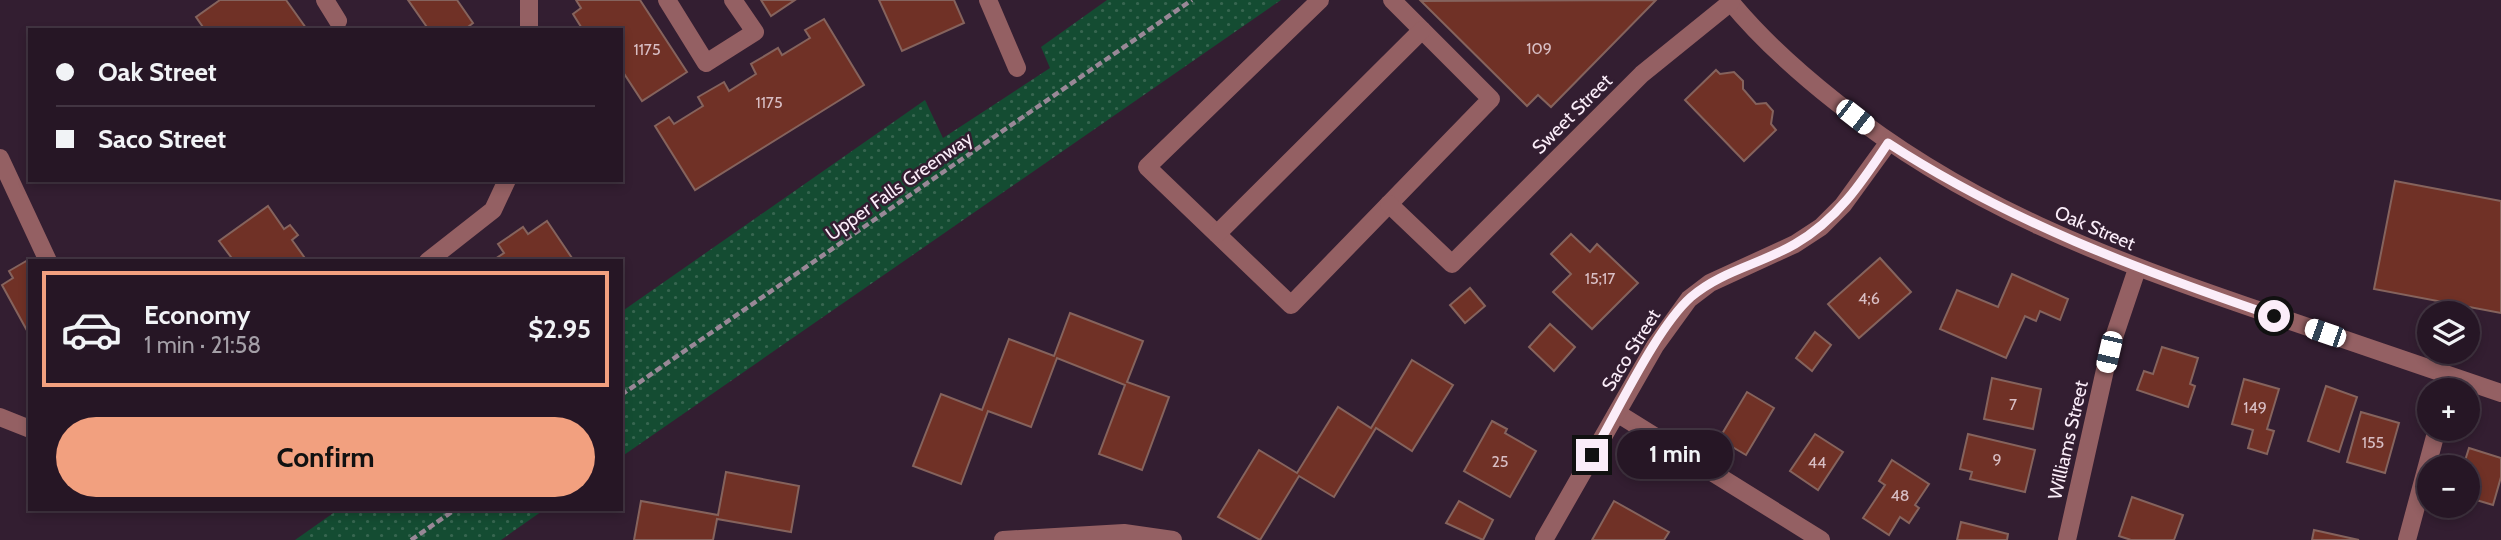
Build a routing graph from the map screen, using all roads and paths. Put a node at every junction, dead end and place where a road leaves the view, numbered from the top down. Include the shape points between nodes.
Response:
1 (325, 0) edge
2 (529, 0) edge
3 (667, 0) edge
4 (733, 0) edge
5 (988, 0) edge
6 (1192, 0) edge
7 (1320, 0) edge
8 (1392, 0) edge
9 (1730, 1) edge
10 (338, 21) dead end
11 (528, 28) edge
12 (1422, 30) junction
13 (1017, 68) dead end
14 (1888, 143) junction
15 (0, 158) edge
16 (506, 182) edge
17 (1389, 204) junction
18 (1217, 234) junction
19 (47, 259) edge
20 (431, 259) edge
21 (2137, 269) junction
22 (2436, 378) edge
23 (2480, 389) edge
24 (2501, 393) edge
25 (623, 394) edge
26 (1616, 413) junction
27 (0, 417) edge
28 (28, 428) edge
29 (2434, 441) edge
30 (453, 511) edge
31 (411, 540) edge
32 (1003, 540) edge
33 (1173, 540) edge
34 (1544, 540) edge
35 (1821, 540) edge
36 (2067, 540) edge
37 (2407, 540) edge

1 - 10 street
2 - 11 street
3 - 4 street via 706,63 755,32
5 - 13 street
6 - 25 path, Upper Falls Greenway
7 - 18 street via 1147,166
8 - 12 street
9 - 14 street, Oak Street via 1790,63
9 - 17 street, Sweet Street via 1642,74 1452,264
12 - 17 street via 1491,99
12 - 18 street
14 - 21 street, Oak Street via 2022,220
14 - 26 street, Saco Street via 1821,227 1795,244 1710,282 1689,299
15 - 19 street
16 - 20 street via 493,210
17 - 18 street via 1291,304
21 - 22 street, Oak Street
21 - 36 street, Williams Street via 2109,352
23 - 24 street, Oak Street
26 - 34 street, Saco Street
26 - 35 street
27 - 28 street
29 - 37 street
30 - 31 path
32 - 33 street via 1124,533

